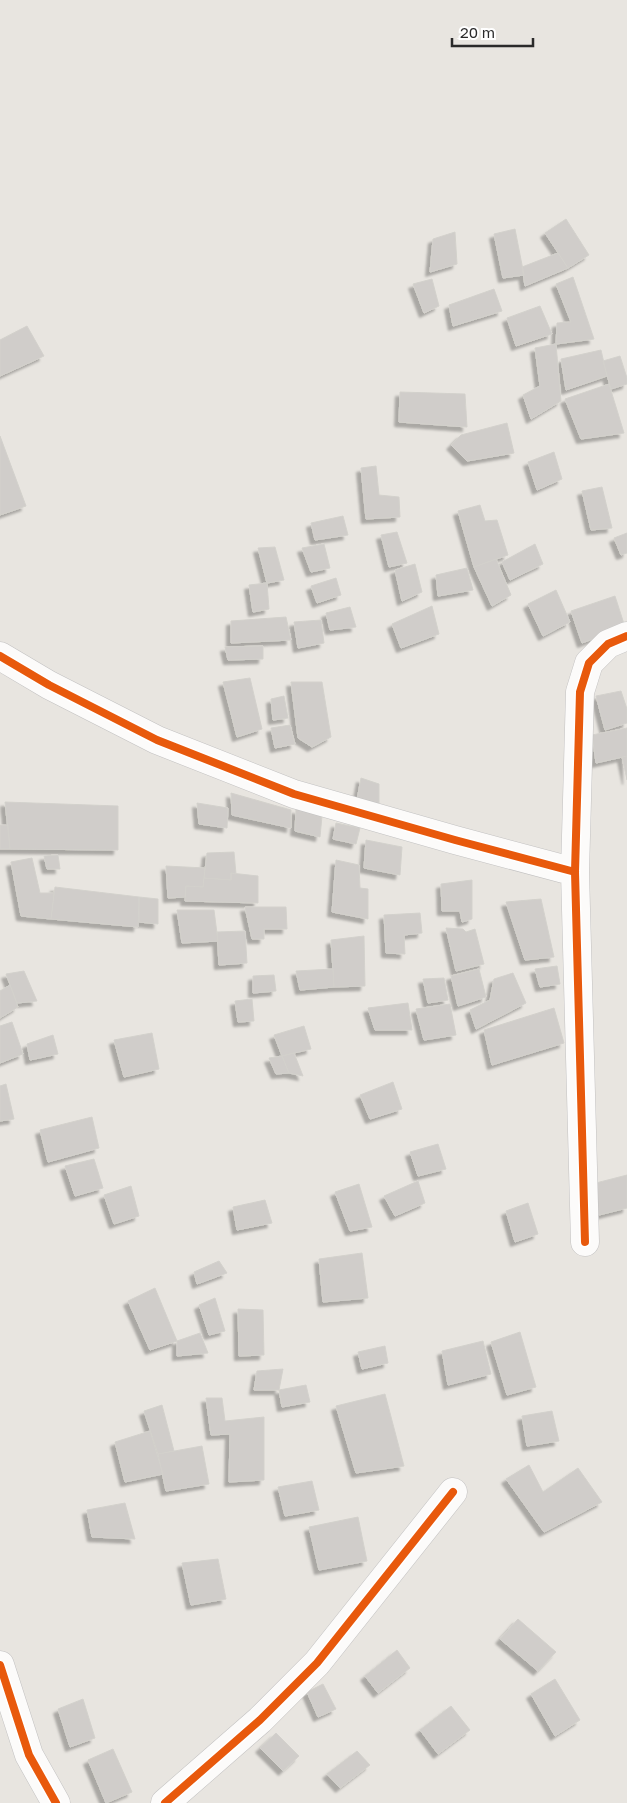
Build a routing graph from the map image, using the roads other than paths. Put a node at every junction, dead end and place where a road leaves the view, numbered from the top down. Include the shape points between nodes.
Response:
1 (627, 636) edge
2 (0, 656) edge
3 (575, 872) junction
4 (586, 1242) dead end
5 (453, 1492) dead end
6 (0, 1665) edge
7 (56, 1803) edge
8 (165, 1803) edge

1 - 3 street via 608,644 589,663 580,692
2 - 3 street via 48,685 157,740 294,794
3 - 4 street
5 - 8 street via 317,1663 260,1720
6 - 7 street via 30,1755

